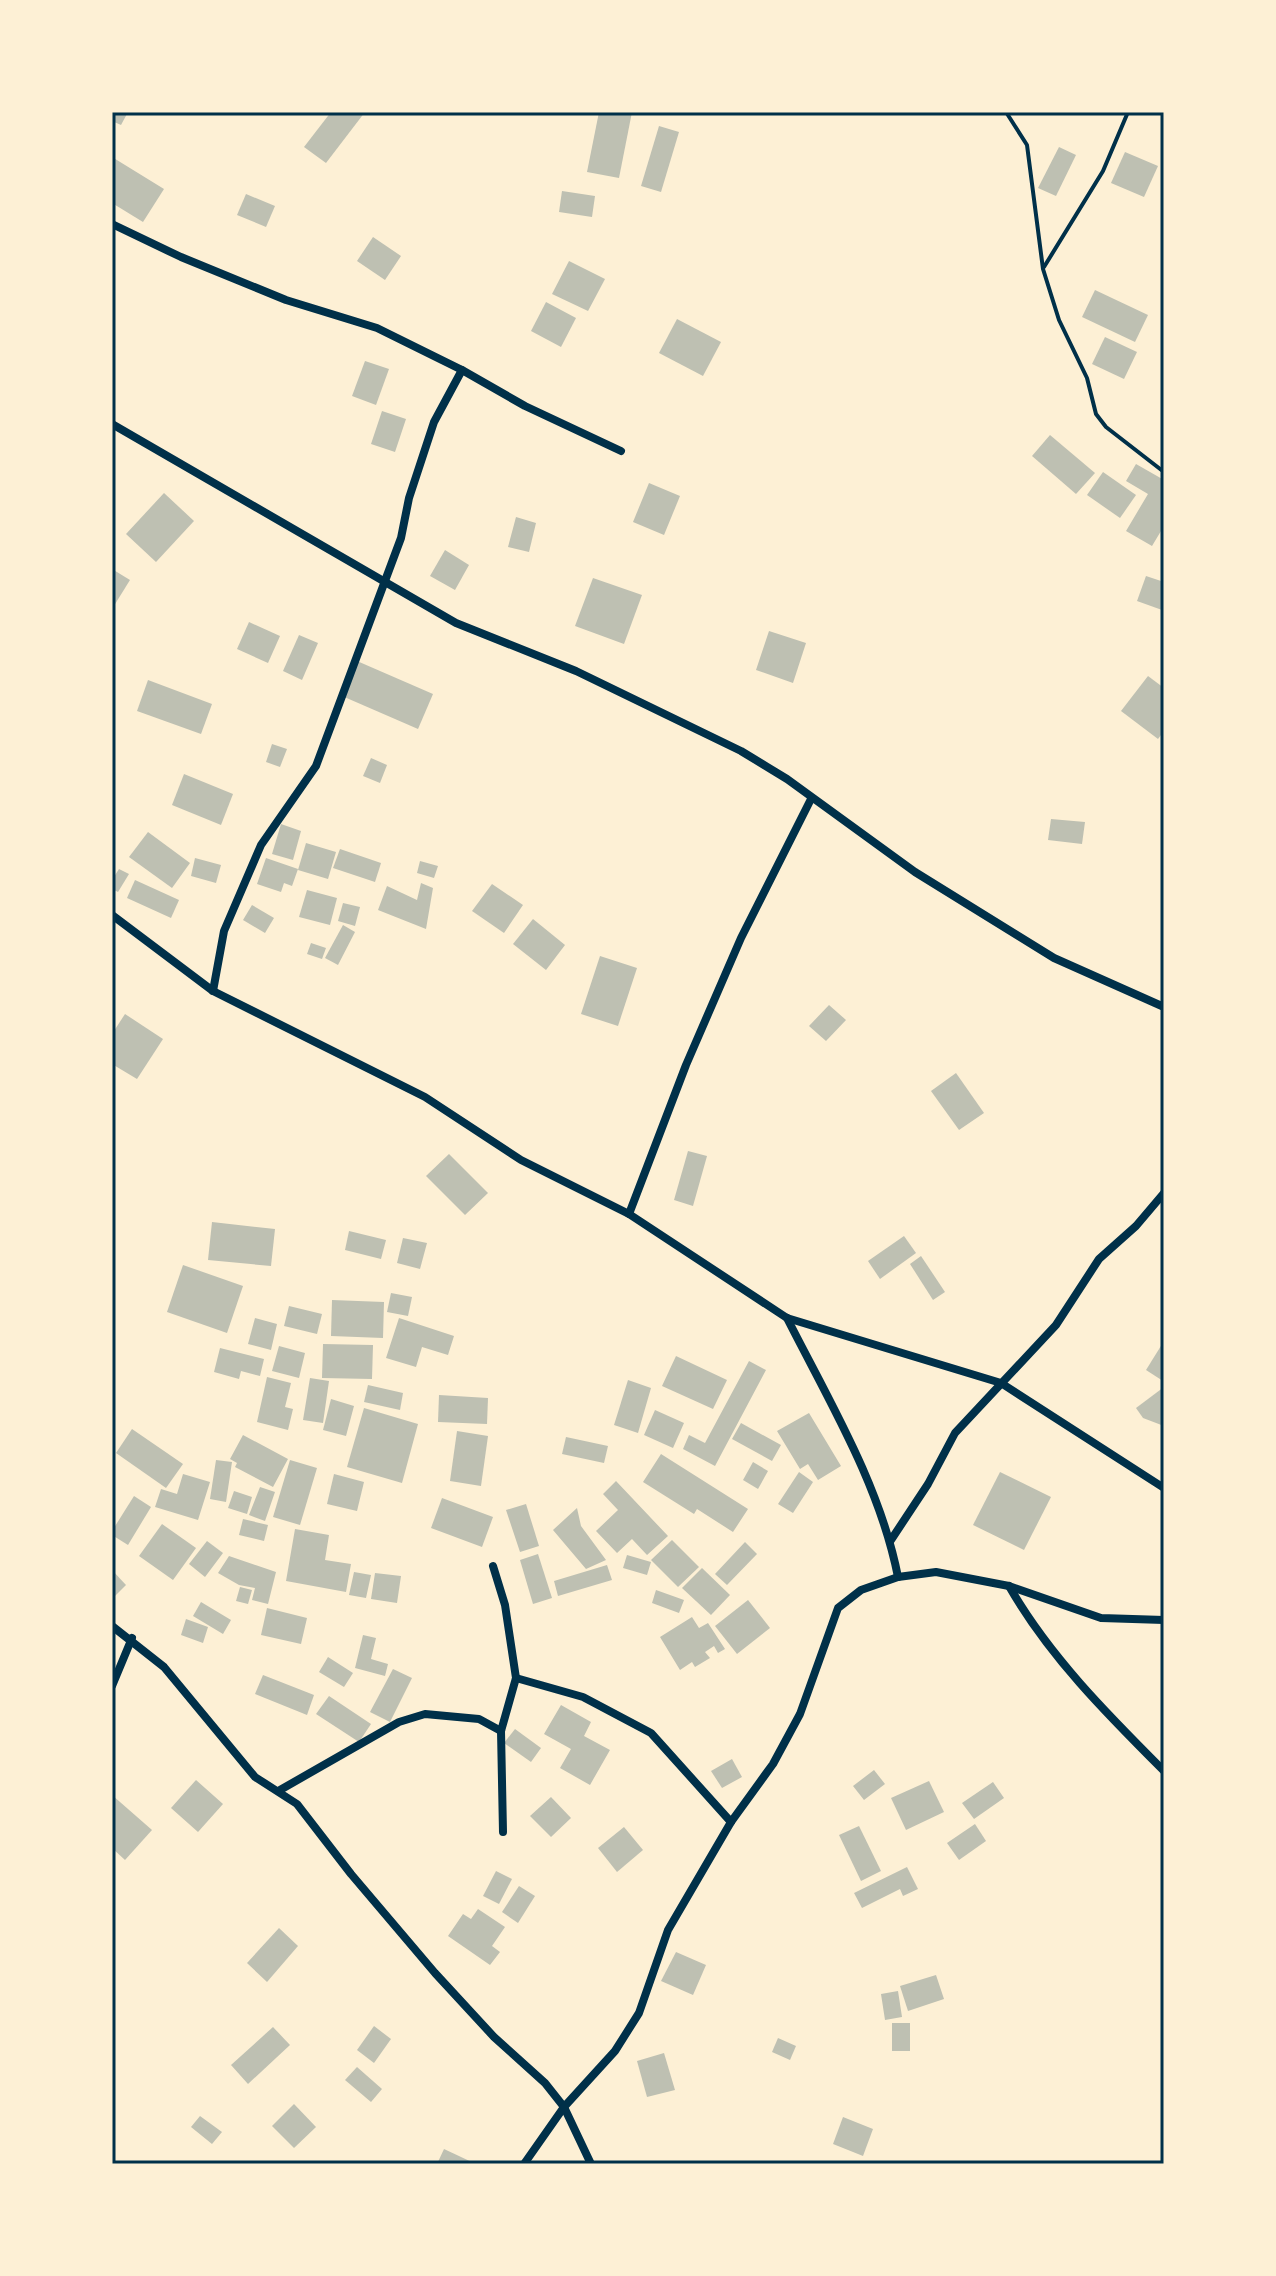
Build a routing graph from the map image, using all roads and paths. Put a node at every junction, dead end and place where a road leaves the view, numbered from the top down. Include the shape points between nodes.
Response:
1 (1006, 112) edge
2 (1128, 112) edge
3 (112, 224) edge
4 (1043, 269) junction
5 (462, 370) junction
6 (112, 424) edge
7 (621, 451) dead end
8 (1164, 472) edge
9 (384, 581) junction
10 (811, 799) junction
11 (112, 915) edge
12 (213, 991) junction
13 (1164, 1007) edge
14 (1164, 1193) edge
15 (629, 1214) junction
16 (787, 1318) junction
17 (1001, 1383) junction
18 (1164, 1488) edge
19 (891, 1540) junction
20 (493, 1566) dead end
21 (898, 1577) junction
22 (1009, 1586) junction
23 (1164, 1620) edge
24 (112, 1626) edge
25 (132, 1638) junction
26 (516, 1678) junction
27 (112, 1686) edge
28 (501, 1731) junction
29 (1164, 1771) edge
30 (280, 1790) junction
31 (731, 1822) junction
32 (503, 1832) dead end
33 (564, 2107) junction
34 (524, 2164) edge
35 (591, 2164) edge

1 - 4 path via 1027,145
2 - 4 path via 1103,171
3 - 5 street via 286,300 377,328
4 - 8 path via 1096,414
5 - 7 street
5 - 9 street via 434,422
6 - 9 street
9 - 10 street via 456,623 576,671 741,751
9 - 12 street via 316,766 261,845 224,931
10 - 13 street via 915,872 1054,958
10 - 15 street via 741,938
11 - 12 street
12 - 15 street via 425,1097 521,1160
14 - 17 street via 1099,1259 1056,1325
15 - 16 street
16 - 17 street
16 - 19 street
17 - 18 street
17 - 19 street via 955,1433
19 - 21 street
20 - 26 street
21 - 22 street via 936,1572
21 - 31 street via 861,1590 838,1608 800,1714 773,1764
22 - 23 street via 1101,1618
22 - 29 street via 1033,1627 1073,1675
24 - 25 street
25 - 27 street
25 - 30 street via 164,1667 255,1777
26 - 28 street
26 - 31 street via 583,1697 651,1733
28 - 30 street via 479,1719 425,1714 399,1722
28 - 32 street
30 - 33 street via 305,1813 435,1973
31 - 33 street via 668,1930 639,2013 615,2051
33 - 34 street
33 - 35 street

